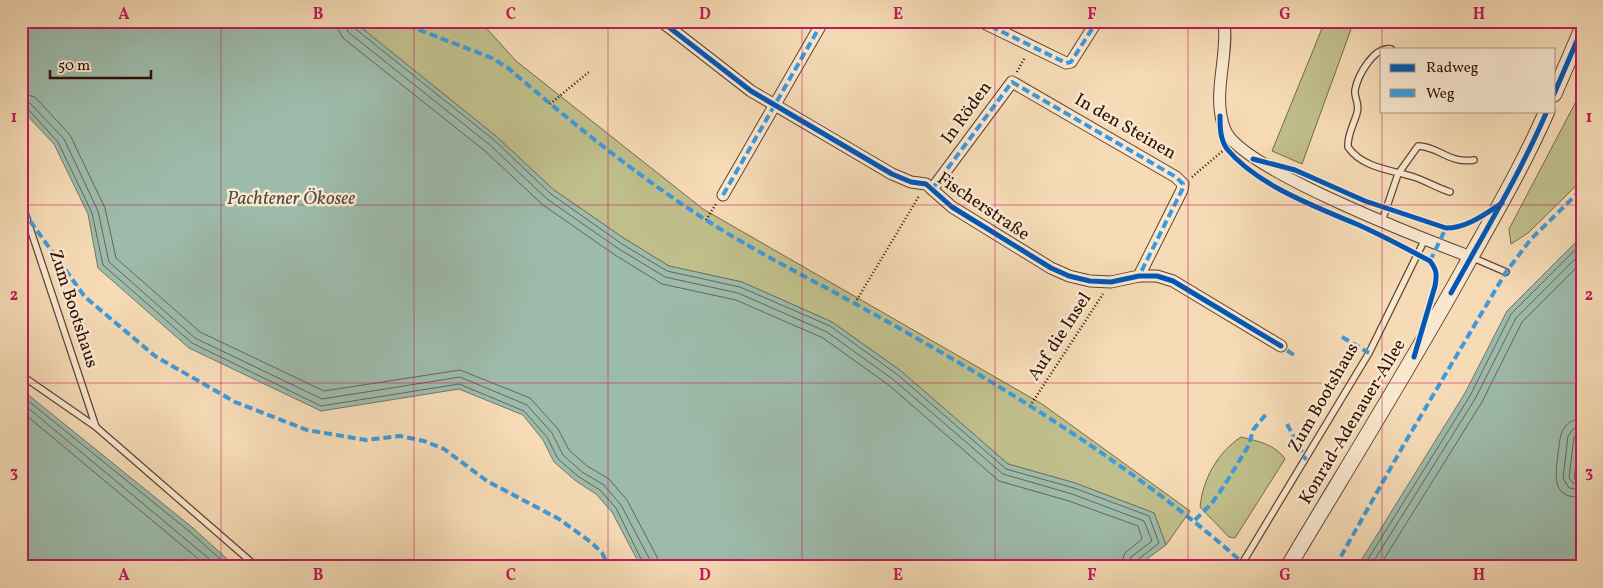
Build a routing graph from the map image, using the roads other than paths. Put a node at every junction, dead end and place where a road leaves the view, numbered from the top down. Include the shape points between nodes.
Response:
1 (661, 21) edge
2 (823, 21) edge
3 (980, 21) edge
4 (1097, 21) edge
5 (1224, 21) edge
6 (1582, 29) edge
7 (1380, 49) edge
8 (1012, 82) joint
9 (1556, 89) edge
10 (776, 107) junction
11 (1547, 112) edge
12 (1474, 160) dead end
13 (1398, 174) junction
14 (930, 186) junction
15 (1450, 192) dead end
16 (721, 198) road end
17 (21, 200) edge
18 (1386, 223) junction
19 (1425, 239) junction
20 (1471, 257) junction
21 (1506, 272) dead end
22 (1139, 276) junction
23 (1281, 346) dead end
24 (21, 375) edge
25 (96, 428) junction
26 (258, 567) edge
27 (1240, 567) edge
28 (1288, 567) edge

1 - 10 street, Fischerstraße
2 - 10 street
3 - 4 street via 1060,61 1071,62
5 - 18 street via 1220,116 1232,142 1253,158
6 - 9 street
7 - 13 lane via 1356,86 1354,93 1359,104 1348,147 1357,157
8 - 14 street, In Röden
8 - 22 street, In den Steinen via 1176,177 1182,184 1182,190
10 - 14 street, Fischerstraße via 892,174
10 - 16 street
11 - 20 street, Konrad-Adenauer-Allee
12 - 13 lane via 1451,159 1418,146
13 - 15 lane
13 - 18 lane
14 - 22 street, Fischerstraße via 952,208 1069,276 1090,282 1111,282
17 - 25 lane, Zum Bootshaus
18 - 19 street
19 - 20 street
19 - 27 lane, Zum Bootshaus via 1369,353
20 - 21 lane
20 - 28 street, Konrad-Adenauer-Allee
22 - 23 street, Fischerstraße via 1157,276 1173,281
24 - 25 lane
25 - 26 lane

